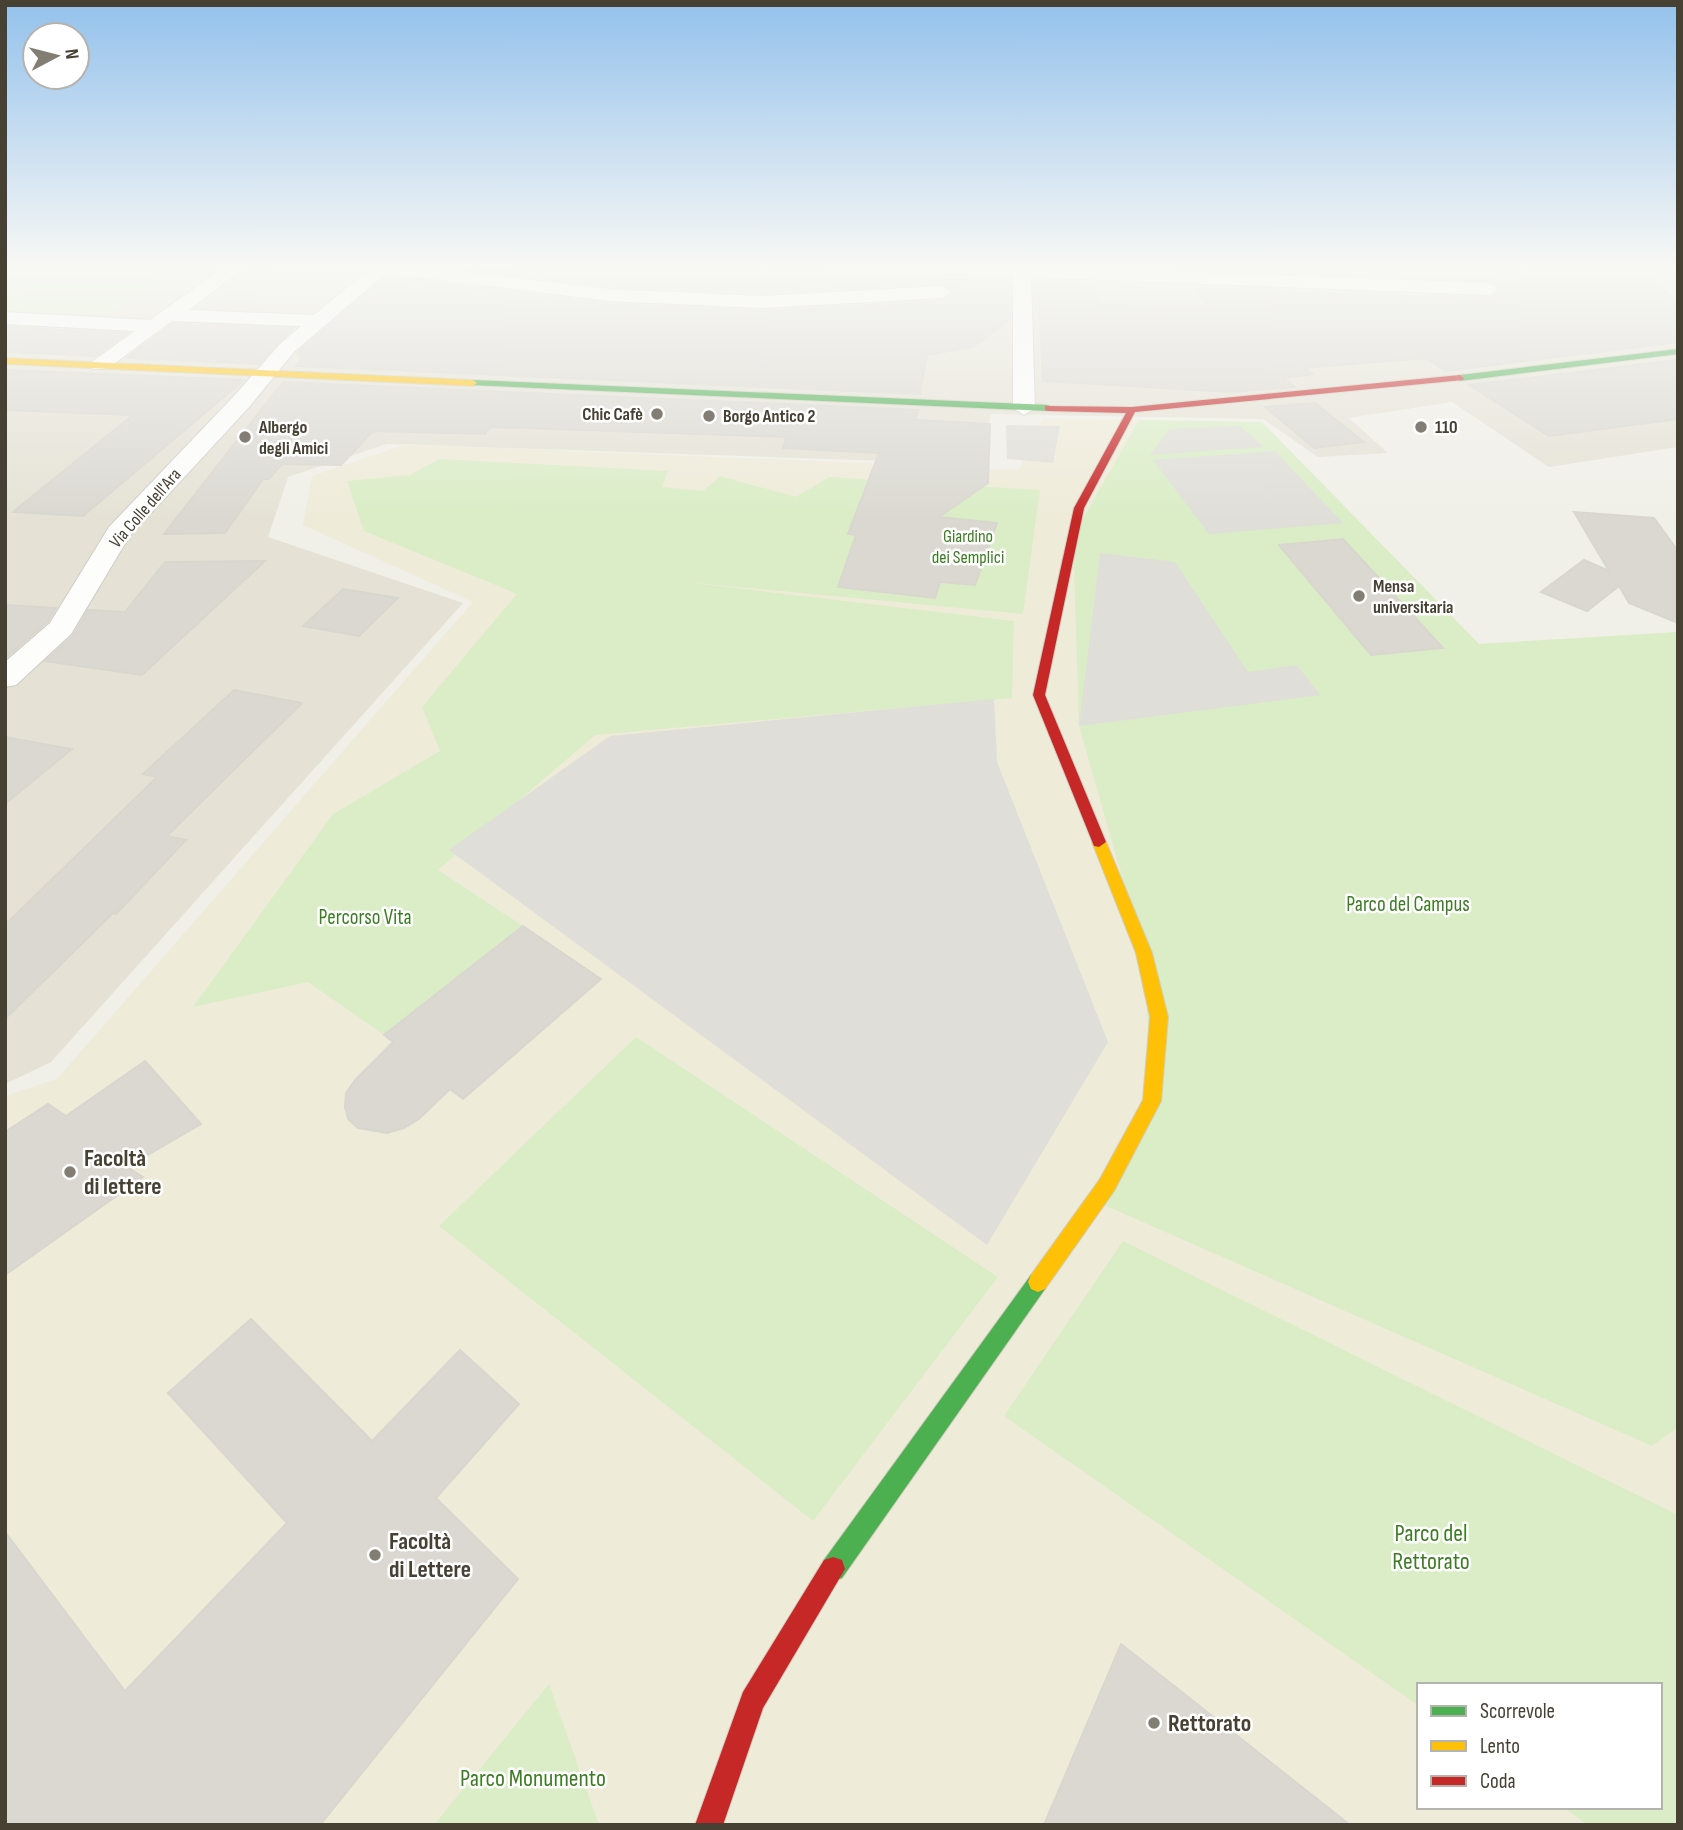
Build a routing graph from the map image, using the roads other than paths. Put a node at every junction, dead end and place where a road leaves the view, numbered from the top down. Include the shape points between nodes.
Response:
1 (122, 349) edge
2 (286, 349) edge
3 (1022, 349) edge
4 (1678, 351) edge
5 (5, 361) edge
6 (100, 365) junction
7 (264, 374) junction
8 (1024, 408) junction
9 (1132, 410) junction
10 (7, 676) edge
11 (709, 1825) edge

1 - 6 street
2 - 7 street, Via Colle dell'Ara
3 - 8 street
4 - 9 street via 1358,390
5 - 6 street
6 - 7 street
7 - 8 street
7 - 10 street, Via Colle dell'Ara via 118,533 61,628
8 - 9 street
9 - 11 street via 1079,508 1040,695 1144,953 1159,1017 1152,1101 1107,1185 813,1597 752,1701

